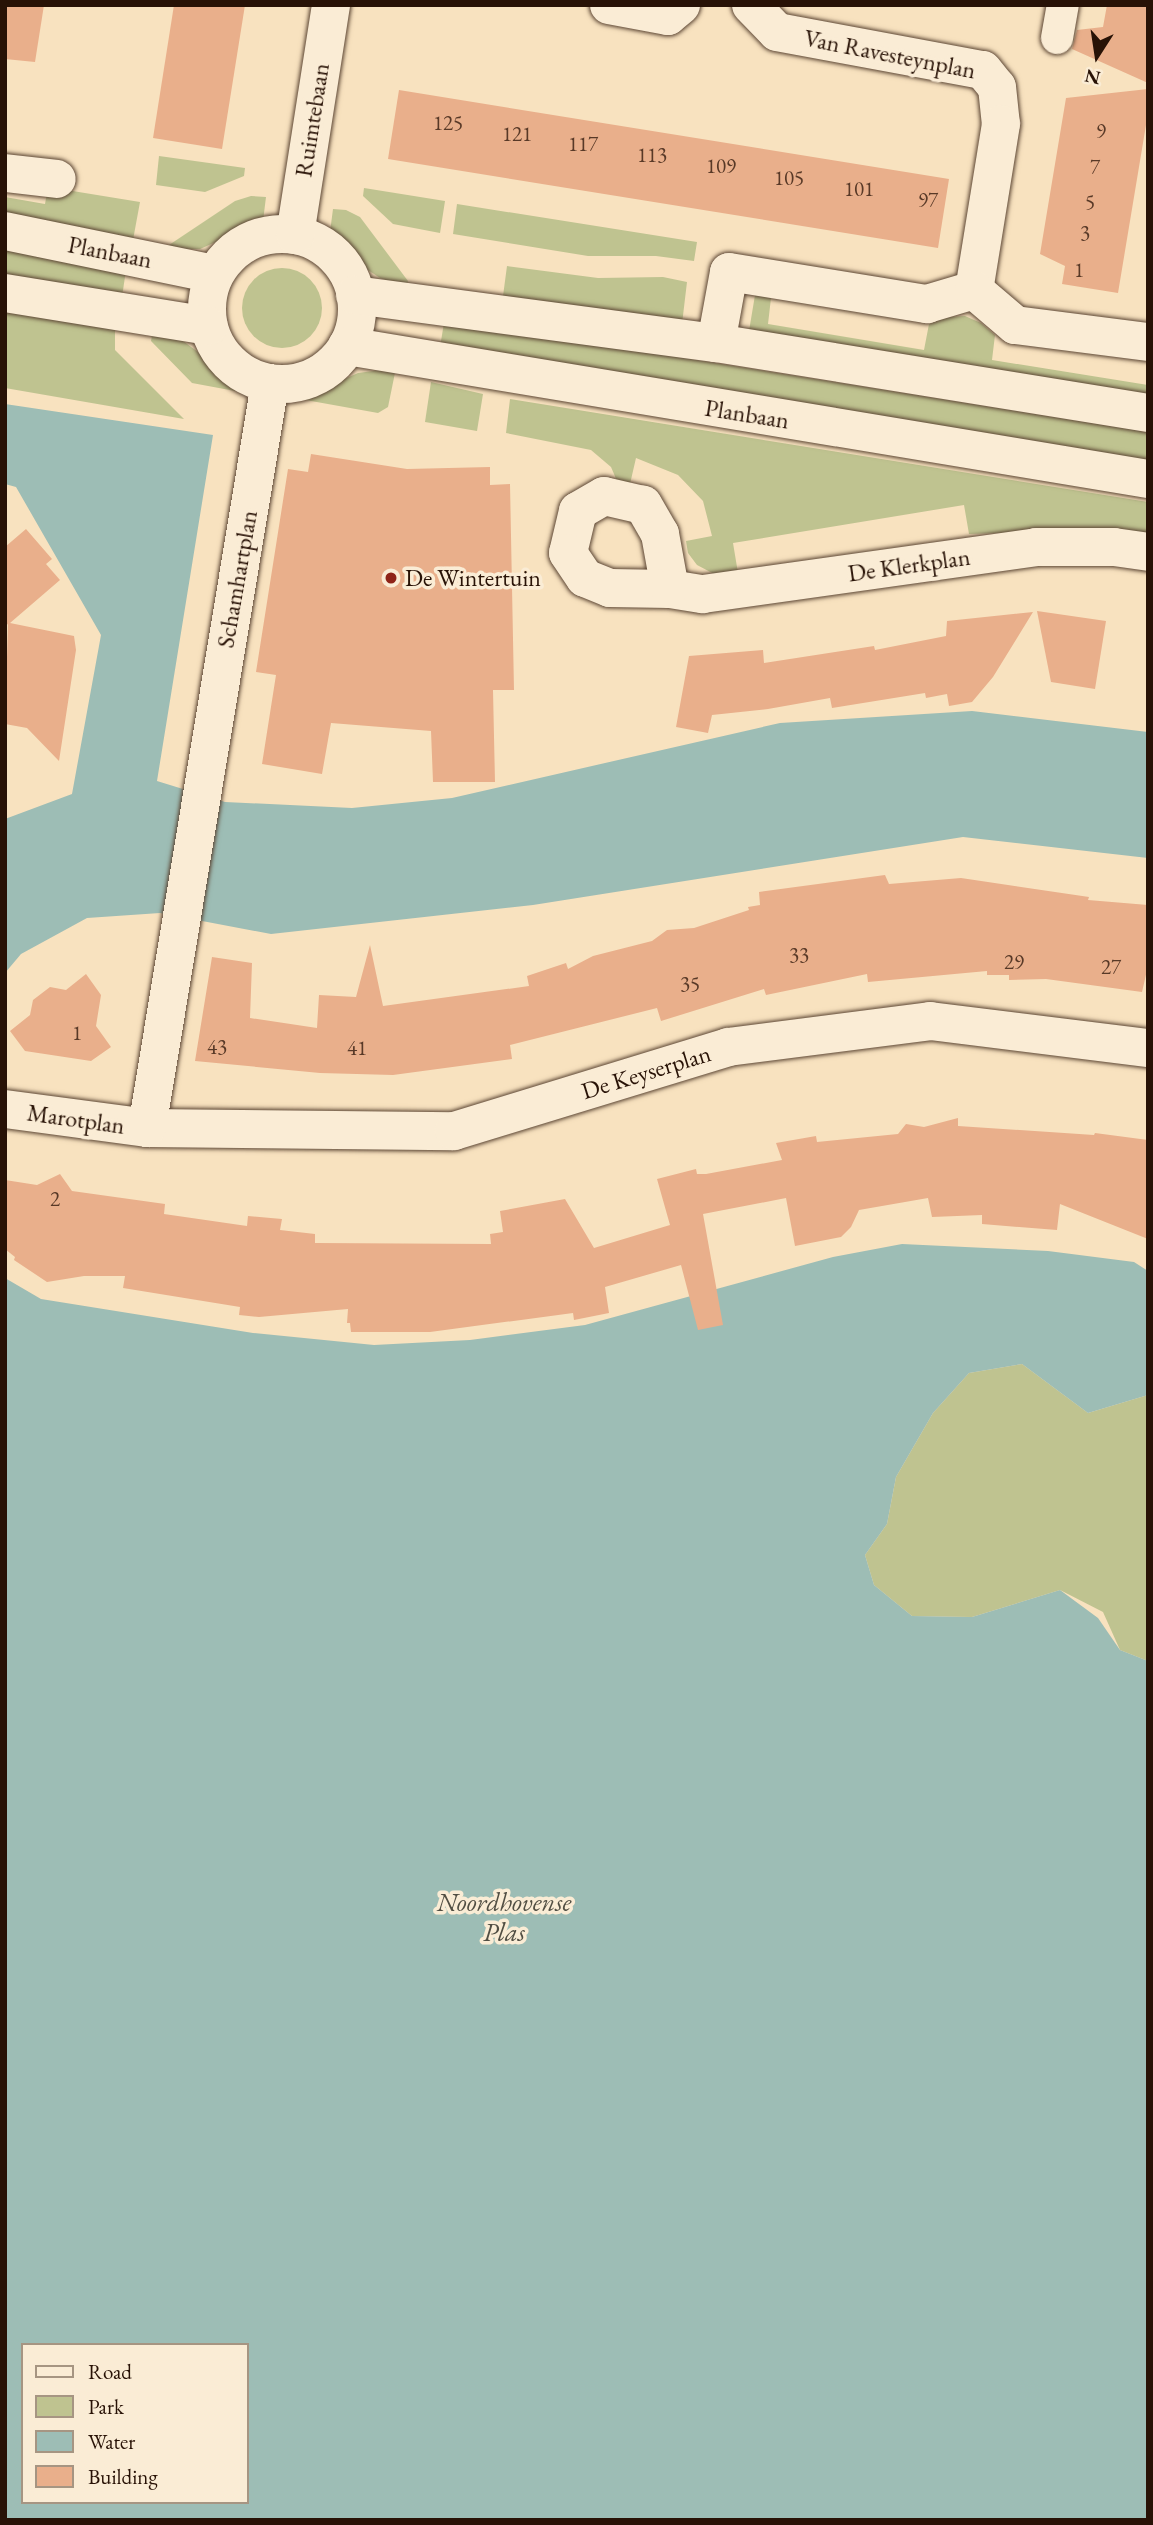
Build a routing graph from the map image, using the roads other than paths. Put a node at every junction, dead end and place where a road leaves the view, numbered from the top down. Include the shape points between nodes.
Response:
1 (331, 5) edge
2 (609, 5) edge
3 (681, 5) edge
4 (751, 5) edge
5 (1063, 5) edge
6 (1058, 38) dead end
7 (5, 173) edge
8 (57, 178) dead end
9 (5, 231) edge
10 (295, 236) junction
11 (215, 274) junction
12 (974, 290) junction
13 (5, 293) edge
14 (355, 295) junction
15 (208, 326) junction
16 (1148, 342) edge
17 (716, 343) junction
18 (347, 346) junction
19 (270, 383) junction
20 (1148, 413) edge
21 (1148, 479) edge
22 (1148, 552) edge
23 (670, 589) dead end
24 (1148, 1048) edge
25 (5, 1109) edge
26 (147, 1128) junction

1 - 10 street, Ruimtebaan
2 - 3 street via 668,16
4 - 12 street, Van Ravesteynplan via 777,32 984,70 997,87 1001,124
5 - 6 street
7 - 8 street
9 - 11 street, Planbaan
10 - 11 street via 257,238 226,258
10 - 14 street via 312,241 340,262
11 - 15 street via 206,309
12 - 16 street via 1015,325
12 - 17 street via 927,304 729,272
13 - 15 street
14 - 17 street
14 - 18 street via 357,312
15 - 19 street via 230,364
17 - 20 street
18 - 19 street via 337,360 306,380
18 - 21 street, Planbaan
19 - 26 street, Schamhartplan
22 - 23 street, De Klerkplan via 1036,547 704,594
24 - 26 street, De Keyserplan via 930,1021 728,1047 454,1131
25 - 26 street, Marotplan

